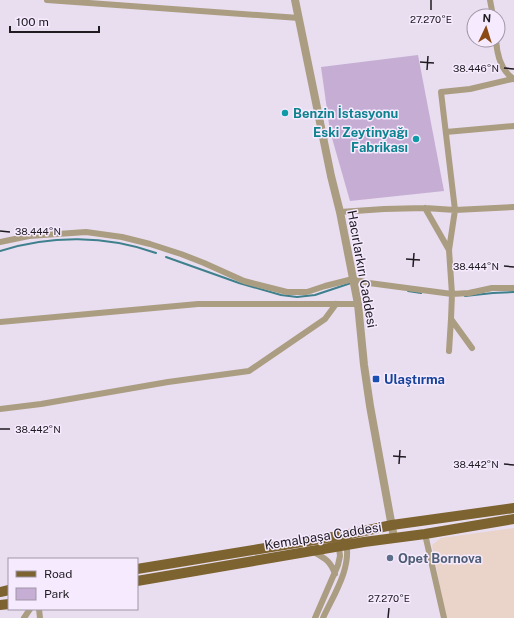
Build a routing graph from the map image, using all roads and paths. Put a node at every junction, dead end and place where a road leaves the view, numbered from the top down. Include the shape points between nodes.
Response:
1 (47, 0) edge
2 (296, 0) edge
3 (92, 2) edge
4 (103, 2) edge
5 (299, 18) junction
6 (497, 48) edge
7 (513, 79) edge
8 (514, 126) edge
9 (446, 132) junction
10 (514, 207) edge
11 (425, 208) junction
12 (455, 210) junction
13 (340, 212) junction
14 (0, 242) edge
15 (449, 250) junction
16 (353, 279) junction
17 (514, 288) edge
18 (452, 294) junction
19 (336, 304) junction
20 (358, 304) junction
21 (451, 319) junction
22 (0, 322) edge
23 (472, 348) dead end
24 (449, 351) dead end
25 (0, 409) edge
26 (514, 508) edge
27 (514, 519) edge
28 (392, 526) junction
29 (425, 534) junction
30 (341, 536) junction
31 (394, 538) junction
32 (343, 546) junction
33 (312, 551) junction
34 (138, 569) edge
35 (335, 574) junction
36 (138, 581) edge
37 (315, 618) edge
38 (323, 618) edge
39 (444, 618) edge

1 - 3 street
2 - 5 street, Hacırlarkırı Caddesi
3 - 4 street
4 - 5 street
5 - 13 street, Hacırlarkırı Caddesi
6 - 7 street via 505,71
7 - 9 street via 470,89 441,92
8 - 9 street
9 - 12 street
10 - 12 street
11 - 12 street
11 - 13 street
11 - 15 street
12 - 15 street
13 - 16 street, Hacırlarkırı Caddesi
14 - 16 street via 29,236 86,232 122,236 204,262 244,281 287,292 307,292
15 - 18 street
16 - 18 street
16 - 20 street, Hacırlarkırı Caddesi
17 - 18 street via 492,288
18 - 21 street
19 - 20 street
19 - 22 street via 198,304
19 - 25 street via 325,319 249,371
20 - 28 street, Hacırlarkırı Caddesi via 365,372
21 - 23 street
21 - 24 street
26 - 28 main road, Kemalpaşa Caddesi
27 - 29 main road, Kemalpaşa Caddesi
28 - 30 main road, Kemalpaşa Caddesi
28 - 31 street, Hacırlarkırı Caddesi
29 - 31 main road, Kemalpaşa Caddesi
29 - 39 street
30 - 32 main road
30 - 34 main road, Kemalpaşa Caddesi
31 - 32 main road, Kemalpaşa Caddesi
32 - 33 main road, Kemalpaşa Caddesi
32 - 35 street
32 - 38 street via 345,566
33 - 35 street via 328,560
33 - 36 main road, Kemalpaşa Caddesi
35 - 37 street

